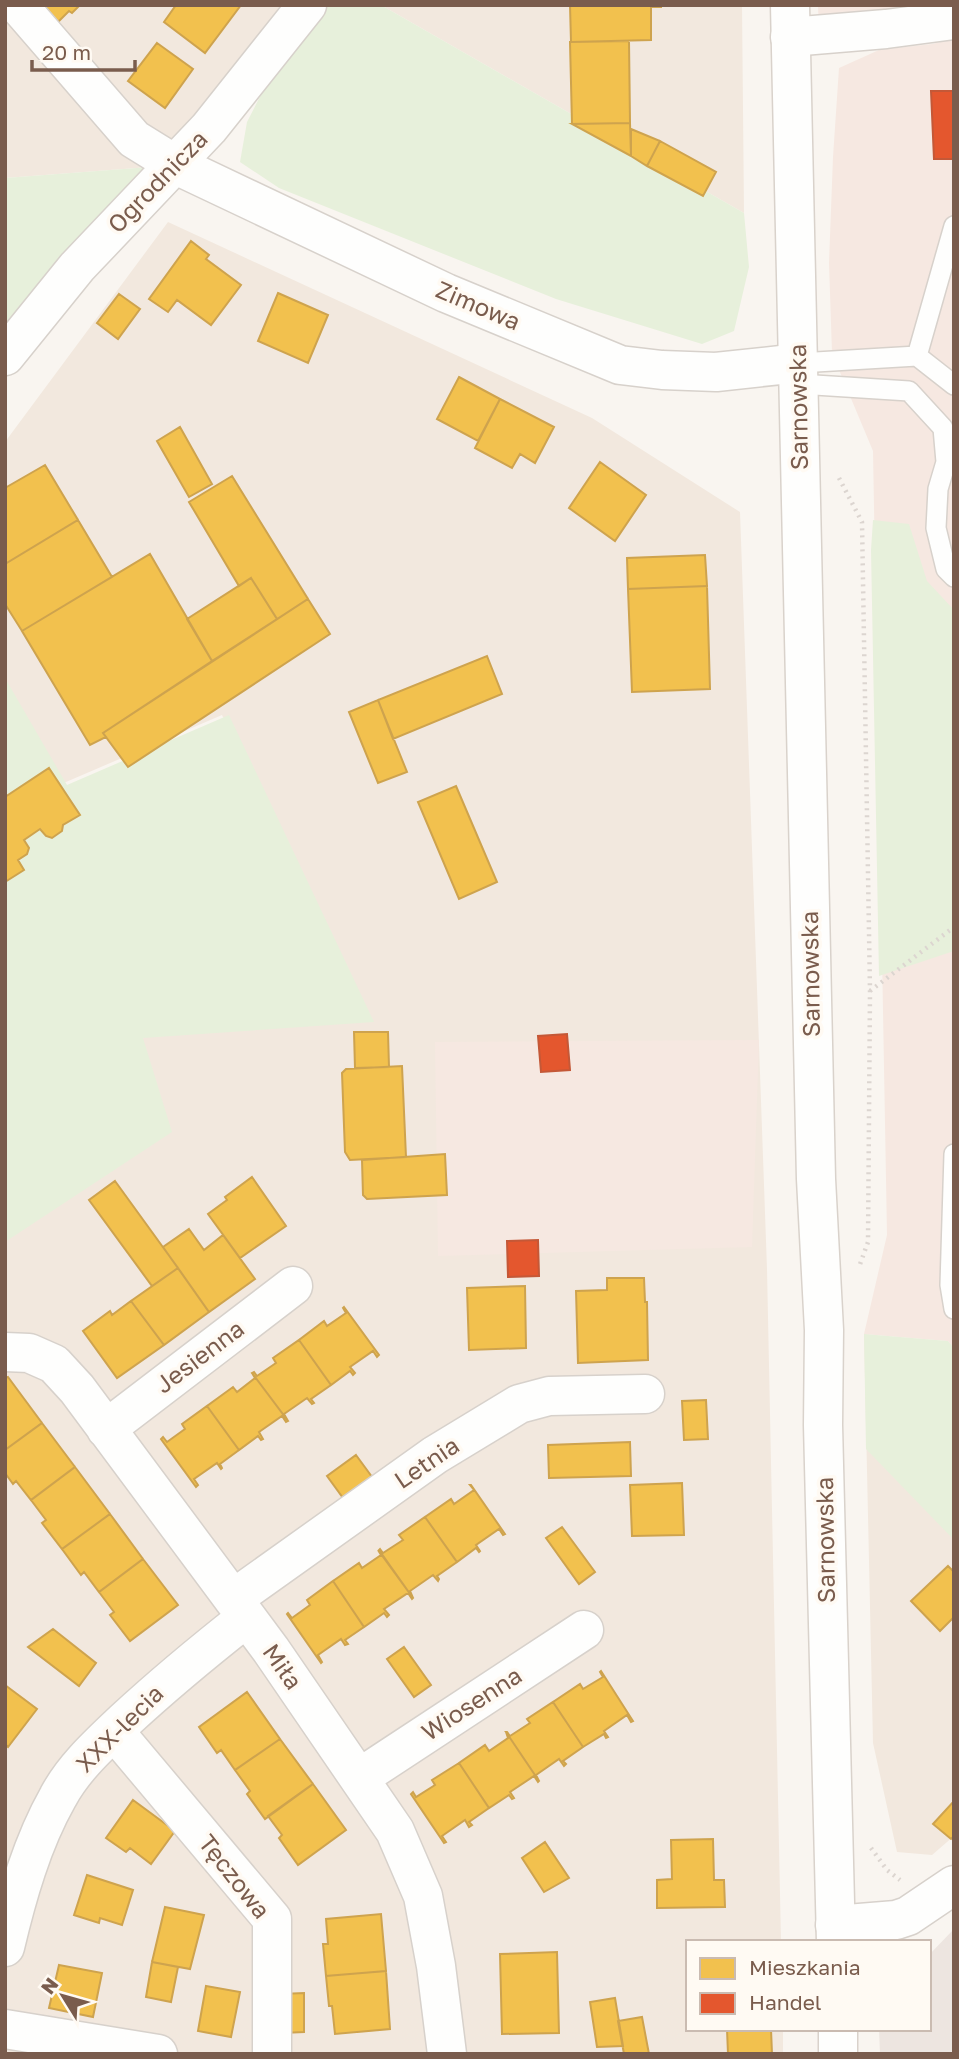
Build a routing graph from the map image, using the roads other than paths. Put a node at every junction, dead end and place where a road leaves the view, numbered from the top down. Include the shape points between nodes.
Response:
1 (18, 5) edge
2 (307, 5) edge
3 (954, 20) edge
4 (790, 21) edge
5 (176, 165) junction
6 (954, 226) edge
7 (5, 356) edge
8 (918, 356) junction
9 (799, 373) junction
10 (954, 385) edge
11 (954, 578) edge
12 (954, 1154) edge
13 (293, 1286) dead end
14 (954, 1308) edge
15 (5, 1352) edge
16 (645, 1394) dead end
17 (106, 1429) junction
18 (240, 1609) junction
19 (584, 1630) dead end
20 (114, 1731) junction
21 (359, 1778) junction
22 (954, 1885) edge
23 (835, 1933) edge
24 (5, 1947) edge
25 (5, 2029) edge
26 (838, 2031) edge
27 (158, 2054) edge
28 (272, 2054) edge
29 (447, 2054) edge
30 (838, 2054) edge

1 - 5 street, Zimowa via 134,139
2 - 5 street, Ogrodnicza
3 - 4 street via 886,29
4 - 9 street, Sarnowska
5 - 7 street, Ogrodnicza via 77,267
5 - 9 street, Zimowa via 446,293 620,365
6 - 8 lane
8 - 9 lane
8 - 10 lane
9 - 11 lane via 909,391 943,428 946,462 938,489 936,528 946,569
9 - 23 street, Sarnowska
12 - 14 lane via 950,1285
13 - 17 street, Jesienna
15 - 17 street, Miła via 29,1353 54,1364
16 - 18 street, Letnia via 549,1396 519,1404 435,1455
17 - 18 street, Miła
18 - 20 street, XXX-lecia via 198,1656
18 - 21 street, Miła
19 - 21 street, Wiosenna
20 - 24 street, XXX-lecia via 82,1762 58,1796 25,1872
20 - 28 street, Tęczowa via 272,1919
21 - 29 street, Miła via 396,1831 423,1896
22 - 23 street via 908,1916
25 - 27 street
26 - 30 street

